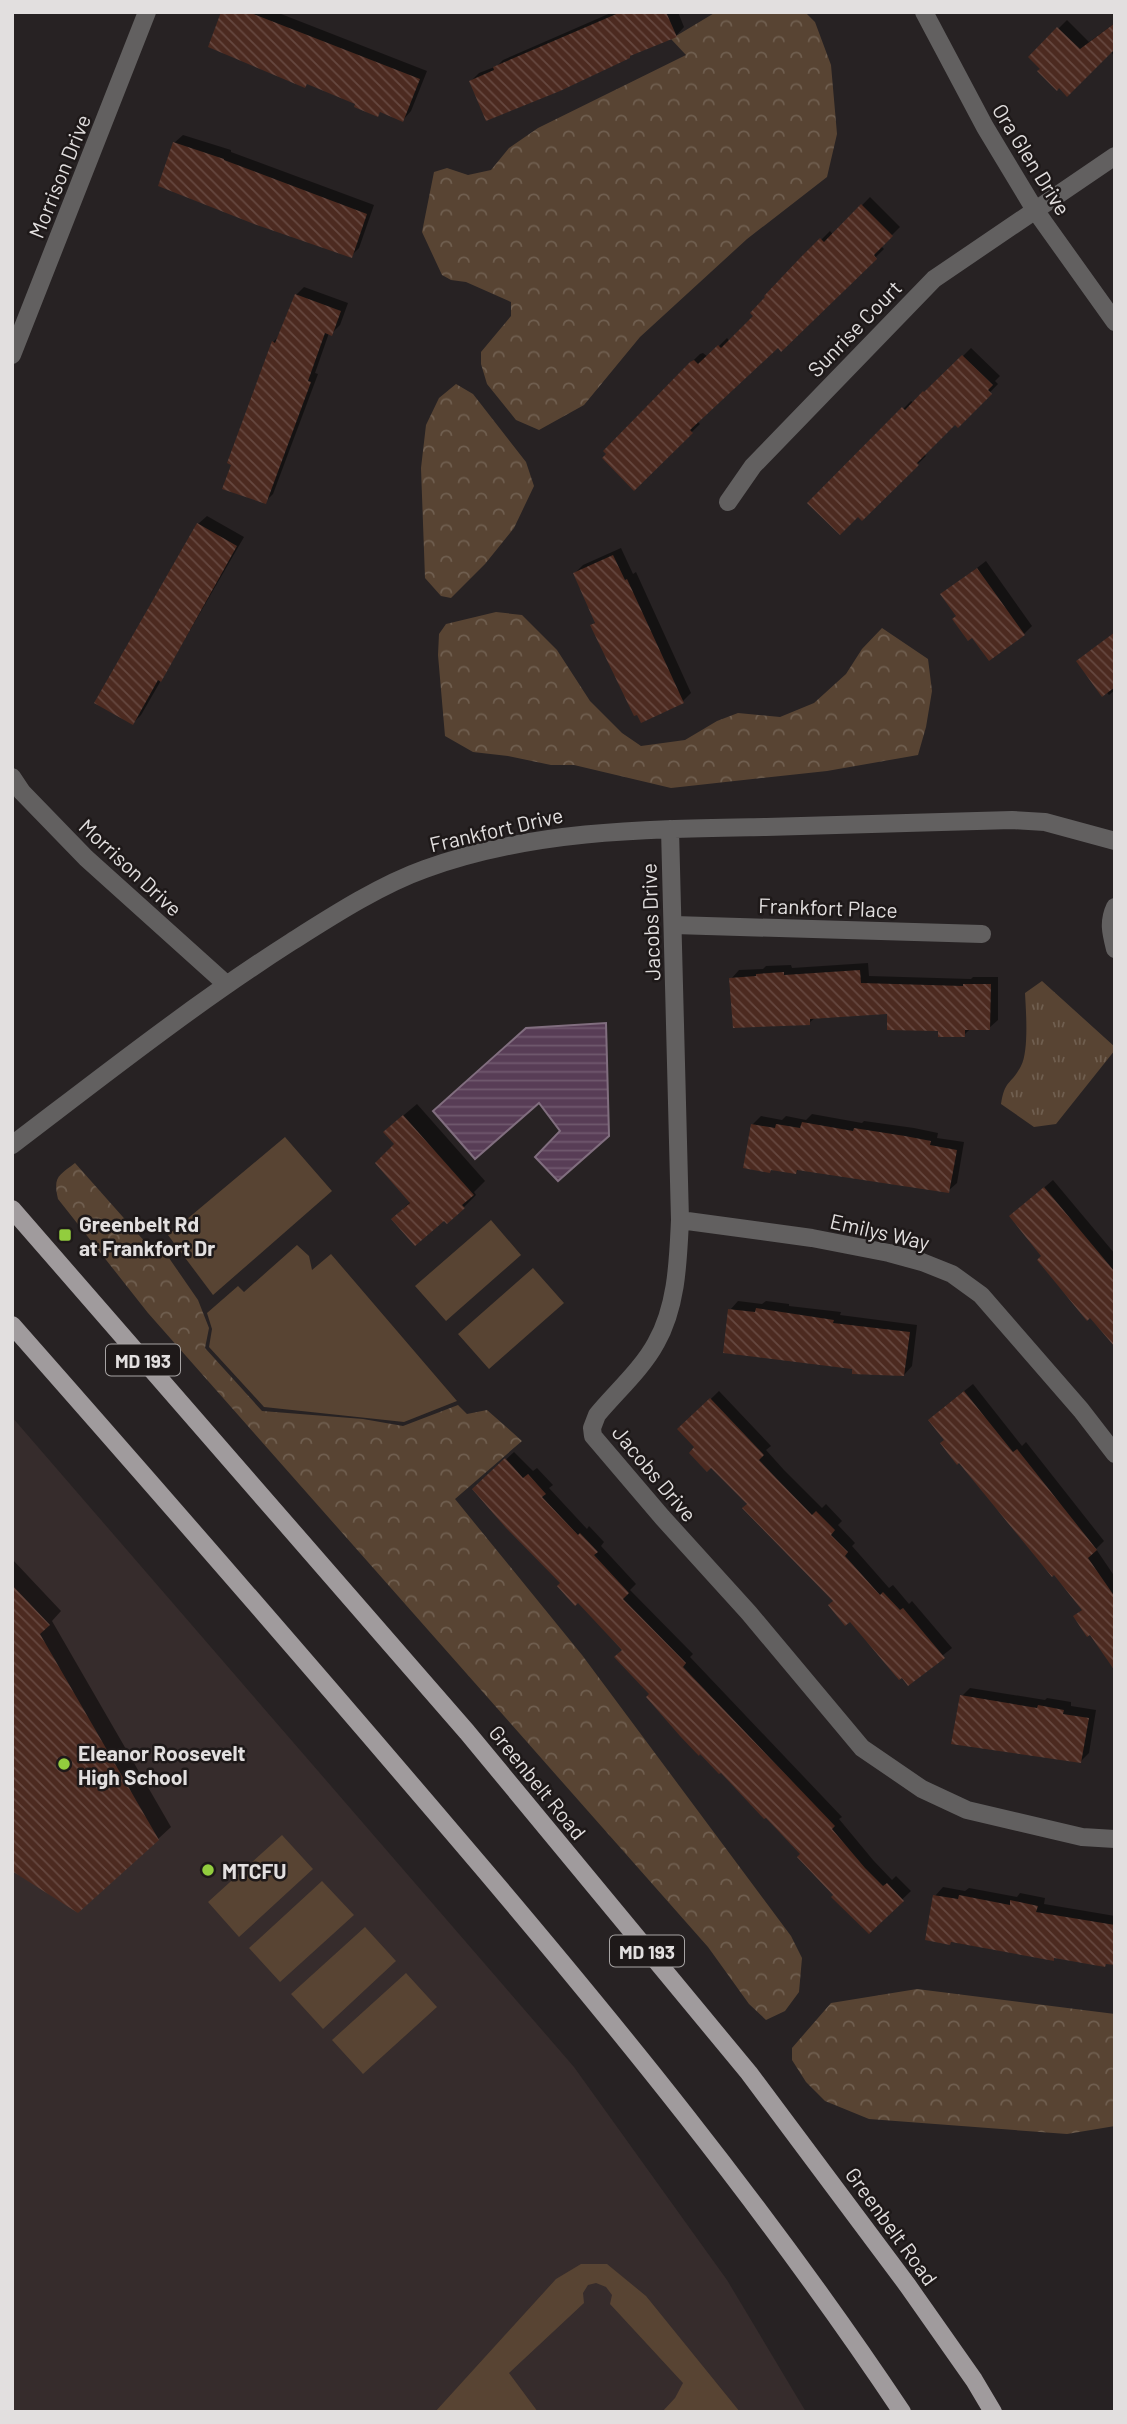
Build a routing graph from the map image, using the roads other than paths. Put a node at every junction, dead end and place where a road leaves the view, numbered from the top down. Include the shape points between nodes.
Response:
1 (147, 12) edge
2 (924, 12) edge
3 (1115, 156) edge
4 (1035, 210) junction
5 (1115, 322) edge
6 (12, 355) edge
7 (728, 502) dead end
8 (12, 777) edge
9 (670, 829) junction
10 (1115, 841) edge
11 (1115, 907) edge
12 (674, 925) junction
13 (982, 934) dead end
14 (1115, 949) edge
15 (226, 984) junction
16 (12, 1145) edge
17 (12, 1209) edge
18 (680, 1220) junction
19 (12, 1325) edge
20 (1115, 1454) edge
21 (1115, 1839) edge
22 (902, 2412) edge
23 (993, 2412) edge

1 - 6 street, Morrison Drive
2 - 4 street, Ora Glen Drive
3 - 4 street, Sunrise Court
4 - 5 street, Ora Glen Drive
4 - 7 street, Sunrise Court via 933,279 753,466
8 - 15 street, Morrison Drive via 86,858
9 - 10 street, Frankfort Drive via 1012,820 1045,822
9 - 12 street, Jacobs Drive
9 - 15 street, Frankfort Drive via 533,841 422,870 341,910
11 - 14 street via 1110,917
12 - 13 street, Frankfort Place
12 - 18 street, Jacobs Drive
15 - 16 street, Frankfort Drive
17 - 23 main road, Greenbelt Road / MD 193 via 467,1732 749,2073 908,2286
18 - 20 street, Emilys Way via 889,1252 952,1274 981,1295
18 - 21 street, Jacobs Drive via 678,1265 666,1322 655,1345 597,1415 593,1436 862,1748 922,1789 967,1810 1082,1837
19 - 22 main road via 360,1724 678,2104 839,2318

